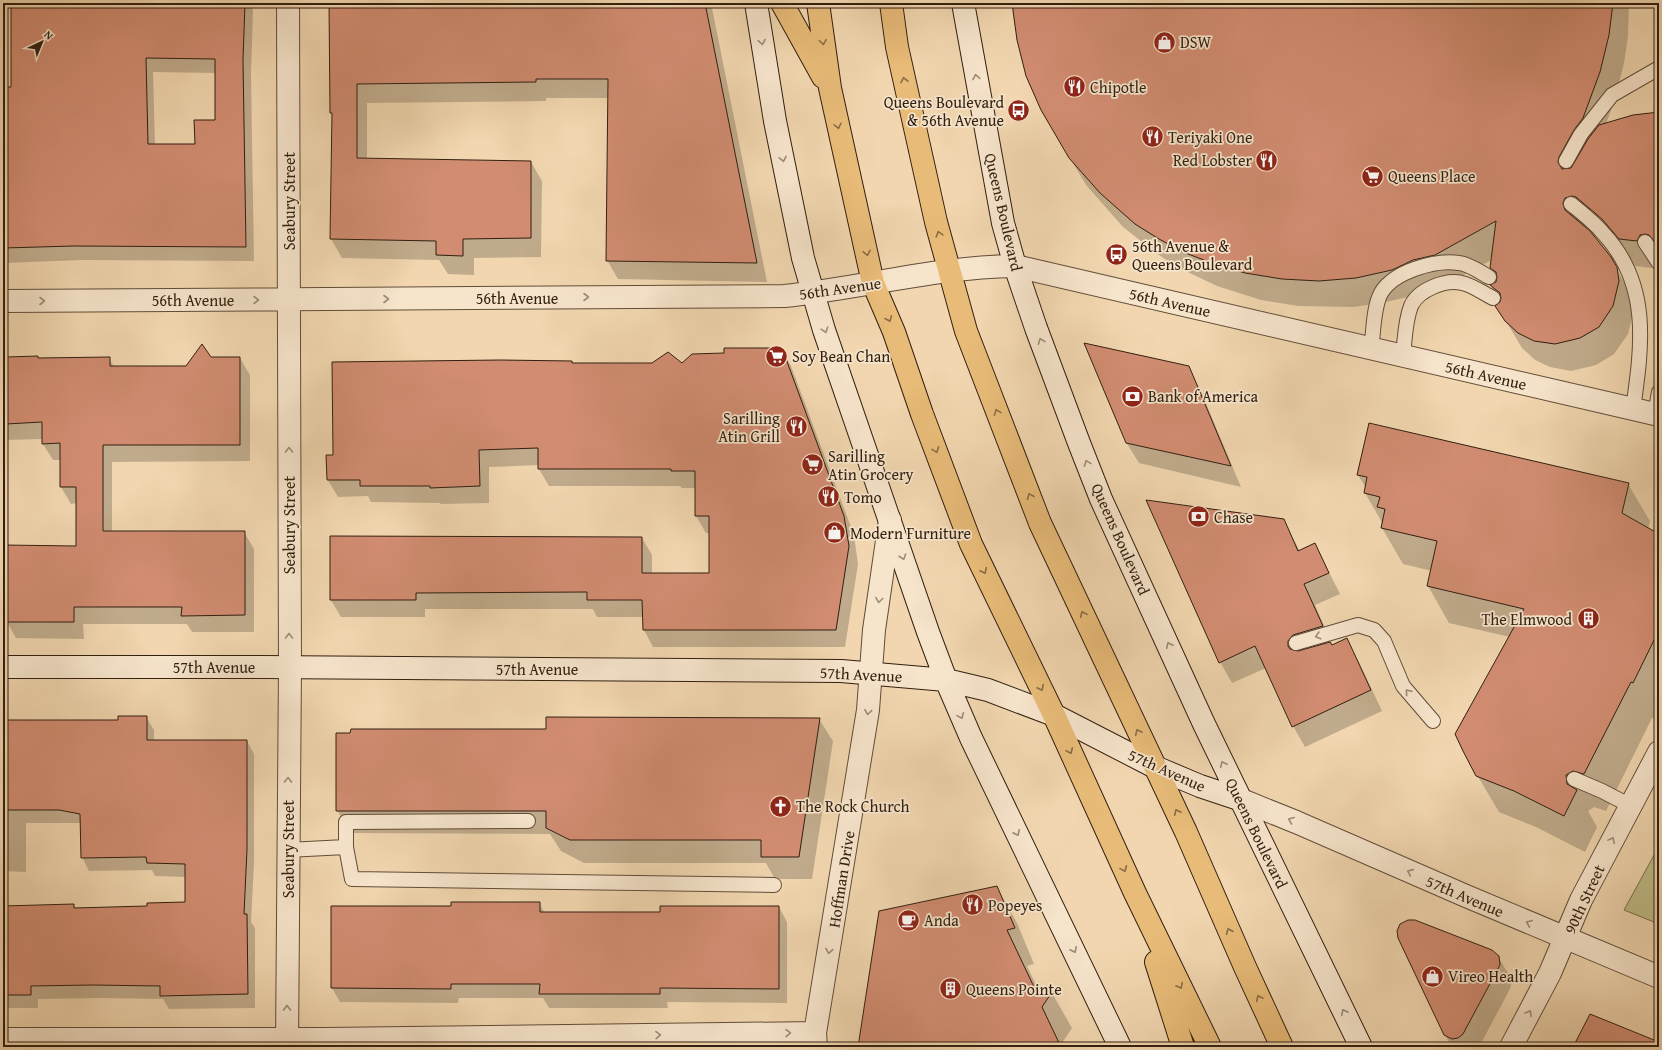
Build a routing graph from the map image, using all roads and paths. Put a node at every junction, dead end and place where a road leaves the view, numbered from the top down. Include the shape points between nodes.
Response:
1 (288, 3) edge
2 (756, 3) edge
3 (782, 3) edge
4 (818, 3) edge
5 (891, 3) edge
6 (901, 3) edge
7 (963, 3) edge
8 (897, 47) junction
9 (1659, 68) edge
10 (830, 88) junction
11 (1566, 161) dead end
12 (1572, 204) dead end
13 (1646, 242) dead end
14 (1659, 263) edge
15 (1015, 266) junction
16 (950, 271) junction
17 (1489, 278) dead end
18 (873, 283) junction
19 (813, 293) junction
20 (1493, 298) dead end
21 (289, 300) junction
22 (3, 301) edge
23 (1371, 348) junction
24 (1403, 355) junction
25 (1659, 392) edge
26 (1633, 409) junction
27 (1657, 414) edge
28 (890, 520) junction
29 (1296, 643) dead end
30 (3, 667) edge
31 (290, 667) junction
32 (870, 673) junction
33 (946, 680) junction
34 (1054, 715) junction
35 (1433, 721) dead end
36 (1659, 752) edge
37 (1155, 767) junction
38 (1574, 779) dead end
39 (1239, 799) junction
40 (1631, 806) junction
41 (528, 821) dead end
42 (346, 847) junction
43 (288, 850) junction
44 (774, 885) dead end
45 (1134, 893) junction
46 (1565, 938) junction
47 (1659, 978) edge
48 (1278, 1038) edge
49 (3, 1039) edge
50 (816, 1040) edge
51 (287, 1043) edge
52 (1120, 1047) edge
53 (1183, 1047) edge
54 (1210, 1047) edge
55 (1290, 1047) edge
56 (1361, 1047) edge
57 (1511, 1047) edge

1 - 21 street, Seabury Street
2 -> 19 street via 775,121 803,258
3 - 10 main road
4 -> 10 main road
5 - 8 main road
6 - 8 main road
15 -> 7 street, Queens Boulevard via 1003,223
16 -> 8 main road via 936,222
9 - 11 lane via 1612,95 1585,129
10 -> 18 main road
12 - 26 lane via 1603,232 1613,245 1629,270 1635,289 1640,320 1638,371
13 - 14 lane
15 - 16 street, 56th Avenue
15 - 23 street, 56th Avenue
39 -> 15 street, Queens Boulevard via 1101,499
16 - 18 street, 56th Avenue
37 -> 16 main road via 1040,523 966,331
17 - 23 lane via 1466,265 1451,263 1425,266 1398,277 1389,283 1380,298
18 - 19 street, 56th Avenue
18 -> 34 main road via 894,332 971,544
21 -> 19 street, 56th Avenue via 784,296
19 -> 28 street
20 - 24 lane via 1462,283 1449,283 1423,292 1410,308
22 -> 21 street, 56th Avenue
31 -> 21 street, Seabury Street
23 - 24 street, 56th Avenue
24 - 26 street, 56th Avenue
25 - 27 lane
26 - 27 street, 56th Avenue
28 -> 32 street, Hoffman Drive
28 -> 33 street
35 -> 29 lane via 1403,686 1384,642 1374,630 1358,625
30 - 31 street, 57th Avenue
31 - 32 street, 57th Avenue
43 -> 31 street, Seabury Street
32 - 33 street, 57th Avenue
32 -> 50 street, Hoffman Drive via 868,710
33 - 34 street, 57th Avenue via 988,690
33 -> 52 street via 971,738
34 - 37 street, 57th Avenue
34 -> 45 main road
36 - 40 street, 90th Street
37 - 39 street, 57th Avenue
48 -> 37 main road
38 - 40 lane
46 -> 39 street, 57th Avenue
56 -> 39 street, Queens Boulevard
46 -> 40 street, 90th Street via 1581,900
41 - 42 lane via 346,822
42 - 43 lane
42 - 44 lane via 352,879
51 -> 43 street, Seabury Street
45 - 53 main road
45 -> 54 main road
46 - 47 street, 57th Avenue
57 -> 46 street, 90th Street via 1550,974
48 - 55 main road
49 - 51 street
51 -> 50 street

